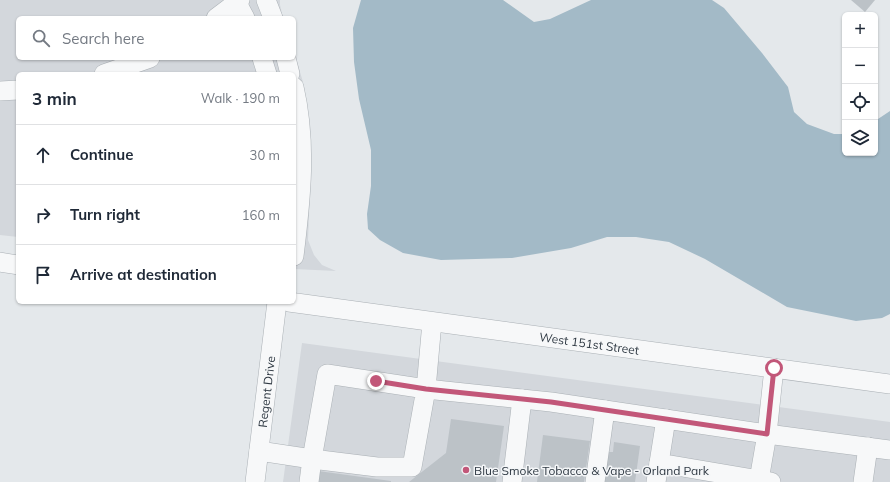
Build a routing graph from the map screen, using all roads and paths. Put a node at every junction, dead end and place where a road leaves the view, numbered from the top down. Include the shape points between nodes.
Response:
1 (266, 0) edge
2 (240, 7) edge
3 (220, 16) edge
4 (272, 16) edge
5 (144, 60) edge
6 (263, 60) edge
7 (286, 60) edge
8 (110, 72) edge
9 (266, 72) edge
10 (290, 72) edge
11 (16, 90) edge
12 (0, 91) edge
13 (296, 97) edge
14 (296, 235) edge
15 (0, 262) edge
16 (16, 265) edge
17 (296, 303) edge
18 (277, 304) edge
19 (432, 322) junction
20 (774, 368) junction
21 (890, 384) edge
22 (426, 389) junction
23 (522, 399) junction
24 (604, 410) junction
25 (666, 419) junction
26 (767, 434) junction
27 (868, 447) junction
28 (890, 450) edge
29 (259, 451) junction
30 (312, 459) junction
31 (659, 464) junction
32 (766, 481) edge
33 (255, 482) edge
34 (309, 482) edge
35 (512, 482) edge
36 (596, 482) edge
37 (656, 482) edge
38 (863, 482) edge

1 - 4 street
2 - 3 street
5 - 8 street
6 - 9 street
7 - 10 street
11 - 12 street
13 - 14 street via 302,144 302,171
15 - 16 street
17 - 19 street, West 151st Street
18 - 29 street, Regent Drive
19 - 20 street, West 151st Street
19 - 22 street
20 - 21 street, West 151st Street
20 - 26 street
22 - 23 street
22 - 30 street via 412,467 376,467
22 - 30 street via 327,374
23 - 24 street
23 - 35 street
24 - 25 street
24 - 36 street
25 - 26 street
25 - 31 street
26 - 27 street
26 - 32 street
27 - 28 street
27 - 38 street
29 - 30 street
29 - 33 street, Regent Drive
30 - 34 street
31 - 32 street
31 - 37 street

